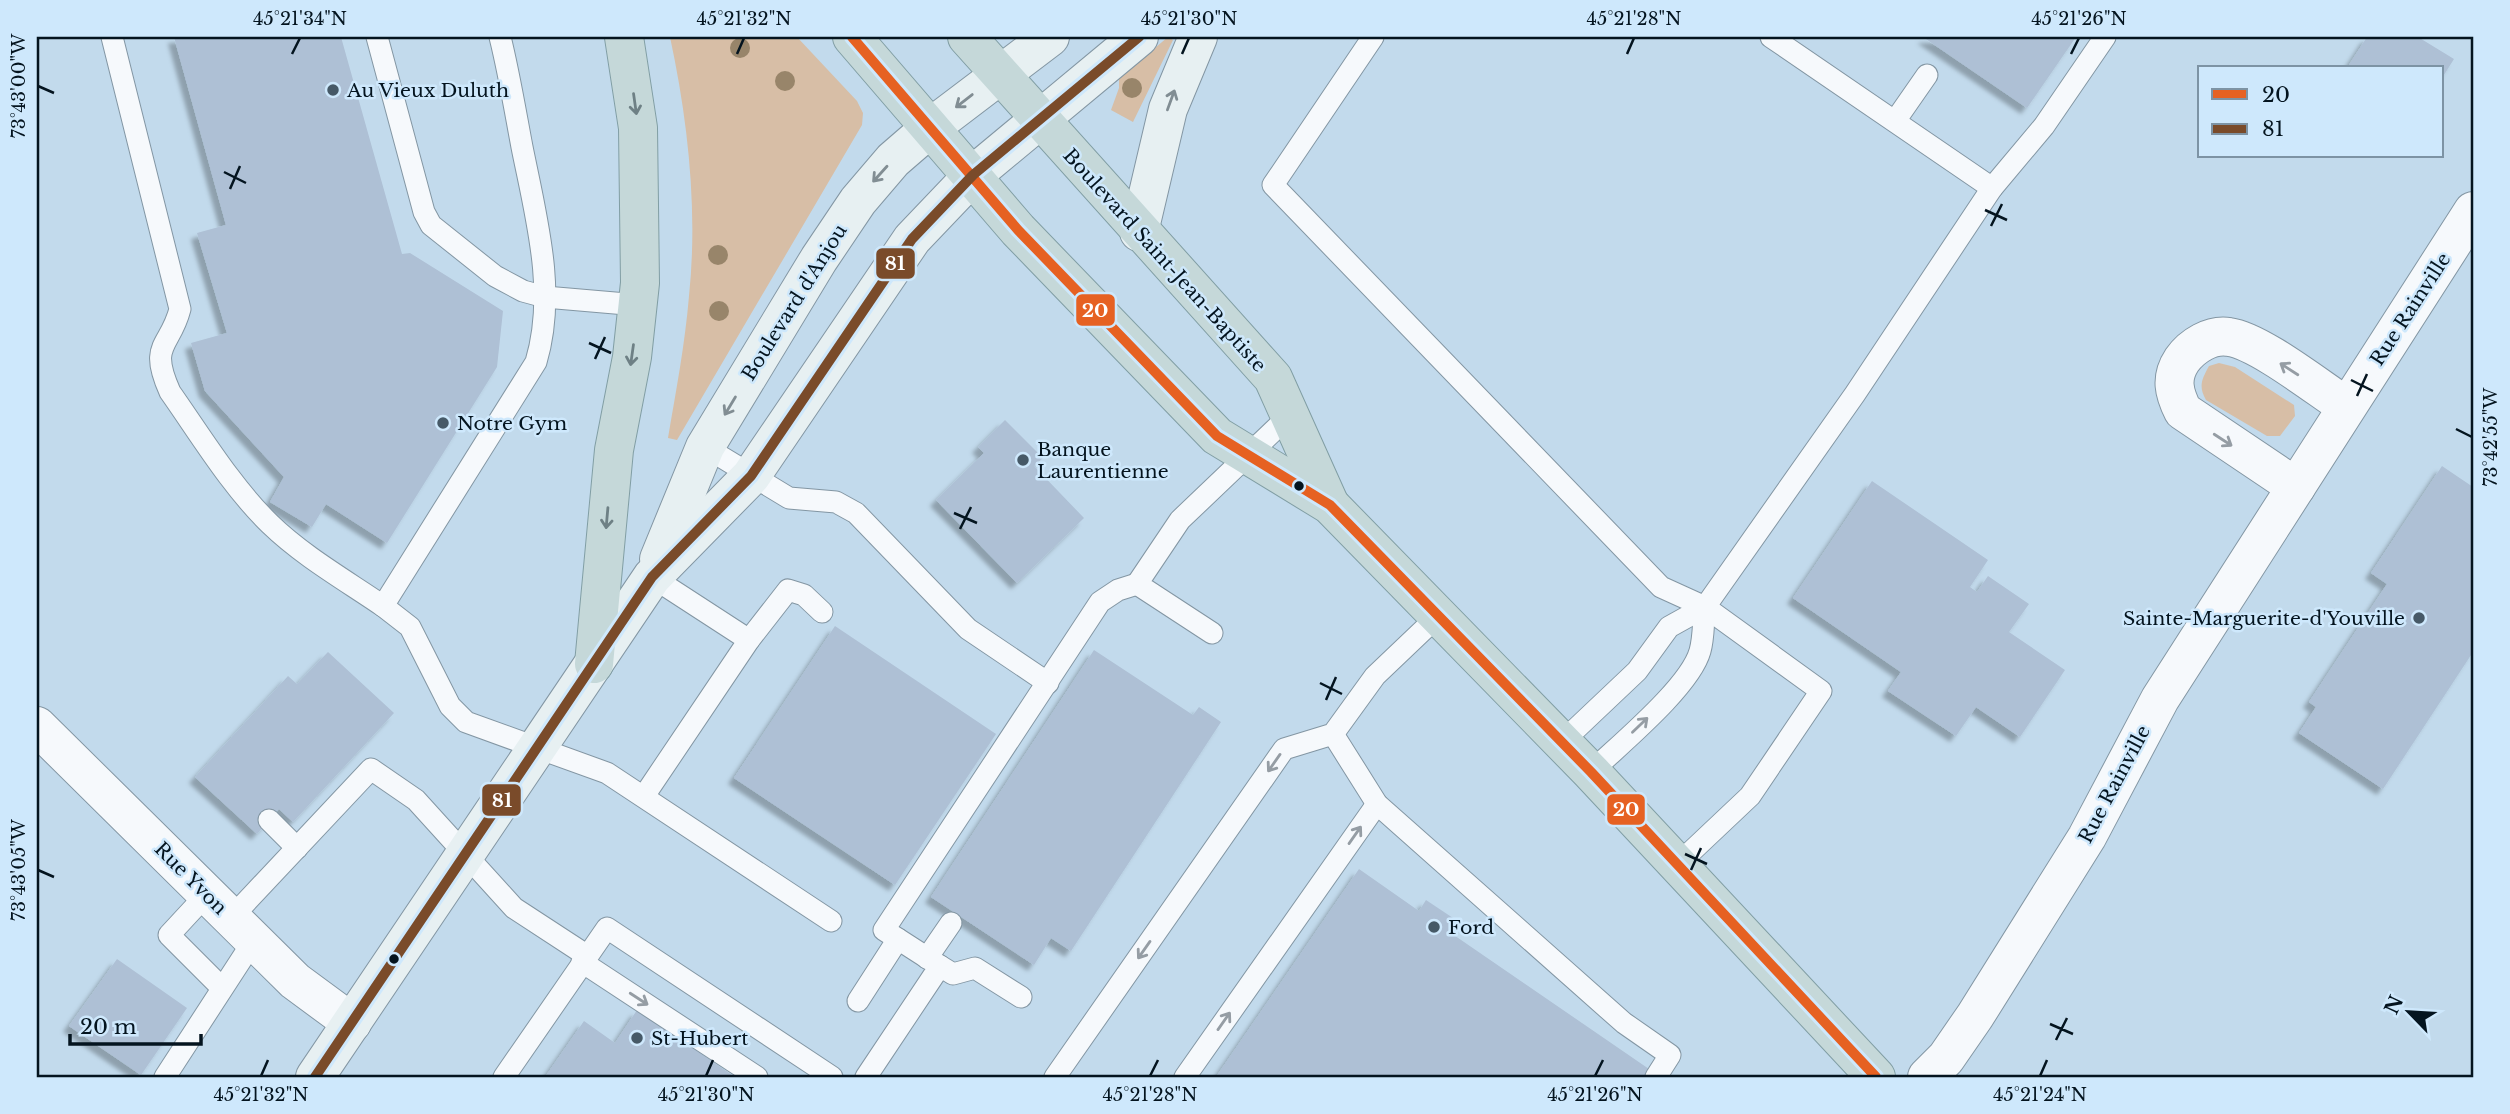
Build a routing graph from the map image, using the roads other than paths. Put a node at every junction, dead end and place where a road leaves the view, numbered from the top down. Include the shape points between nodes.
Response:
1 (112, 37) edge
2 (377, 37) edge
3 (500, 37) edge
4 (624, 37) edge
5 (852, 37) edge
6 (967, 37) edge
7 (1050, 37) edge
8 (1139, 37) edge
9 (1198, 37) edge
10 (1373, 37) edge
11 (1771, 37) edge
12 (2105, 37) edge
13 (998, 74) junction
14 (1927, 75) dead end
15 (1038, 118) junction
16 (1895, 121) junction
17 (930, 128) junction
18 (973, 175) junction
19 (1992, 188) junction
20 (2473, 211) edge
21 (1139, 232) junction
22 (2460, 258) edge
23 (545, 297) junction
24 (638, 305) junction
25 (2346, 406) junction
26 (1289, 416) junction
27 (705, 447) junction
28 (1248, 456) junction
29 (751, 476) junction
30 (2295, 487) junction
31 (1330, 505) junction
32 (652, 577) junction
33 (1137, 584) junction
34 (383, 606) junction
35 (1705, 607) junction
36 (822, 612) dead end
37 (1438, 616) junction
38 (1212, 634) dead end
39 (749, 640) junction
40 (594, 664) junction
41 (1048, 682) junction
42 (37, 726) edge
43 (1333, 734) junction
44 (1562, 742) junction
45 (536, 748) junction
46 (1591, 772) junction
47 (644, 796) junction
48 (1377, 804) junction
49 (268, 820) dead end
50 (297, 848) junction
51 (465, 854) junction
52 (1678, 864) junction
53 (231, 918) junction
54 (831, 921) dead end
55 (951, 923) dead end
56 (898, 939) junction
57 (584, 958) junction
58 (933, 962) junction
59 (222, 988) junction
60 (1021, 997) dead end
61 (858, 1001) dead end
62 (352, 1023) junction
63 (165, 1077) edge
64 (315, 1077) edge
65 (504, 1077) edge
66 (757, 1077) edge
67 (832, 1077) edge
68 (866, 1077) edge
69 (1055, 1077) edge
70 (1185, 1077) edge
71 (1656, 1077) edge
72 (1876, 1077) edge
73 (1927, 1077) edge

1 - 34 lane via 180,309 160,356 170,392 246,499 271,525
2 - 23 lane via 421,203 431,225 495,276
3 - 23 lane via 538,223
4 -> 24 highway via 641,184
5 - 17 highway, Boulevard Saint-Jean-Baptiste
6 - 13 highway, Boulevard Saint-Jean-Baptiste
7 - 13 street, Boulevard d'Anjou
8 - 15 street, Boulevard d'Anjou
21 -> 9 street via 1168,109
10 - 35 lane via 1273,185 1661,587
11 - 16 lane
12 - 19 lane via 2044,126
13 - 15 highway, Boulevard Saint-Jean-Baptiste
13 -> 17 street, Boulevard d'Anjou
14 - 16 lane
15 - 18 street, Boulevard d'Anjou
15 - 21 highway, Boulevard Saint-Jean-Baptiste
16 - 19 lane
17 - 18 highway, Boulevard Saint-Jean-Baptiste
17 -> 27 street, Boulevard d'Anjou via 893,160 841,225
18 - 28 highway, Boulevard Saint-Jean-Baptiste via 1018,230 1217,436
18 - 29 street, Boulevard d'Anjou via 912,239
19 - 35 lane
20 - 22 street, Rue Rainville
21 - 26 highway, Boulevard Saint-Jean-Baptiste via 1273,378
22 - 25 street, Rue Rainville
23 - 24 lane
23 - 34 lane via 545,332 536,362
24 -> 40 highway via 614,450
25 - 30 street, Rue Rainville
25 -> 30 street via 2258,349 2227,336 2197,344 2179,366 2174,381 2183,411
26 - 28 lane
26 - 31 highway, Boulevard Saint-Jean-Baptiste
27 - 29 lane
27 - 32 street, Boulevard d'Anjou
28 - 31 highway, Boulevard Saint-Jean-Baptiste
28 - 33 lane via 1180,520
29 - 32 street, Boulevard d'Anjou
29 - 41 lane via 789,498 836,502 856,513 968,629
30 - 73 street, Rue Rainville via 2160,699 2087,837 1962,1037
31 - 37 highway, Boulevard Saint-Jean-Baptiste
32 - 39 lane
32 - 40 street, Boulevard d'Anjou
33 - 38 lane
33 - 41 lane via 1100,602
34 - 45 lane via 410,627 450,706 466,722
35 - 44 lane via 1669,627 1637,671
46 -> 35 lane via 1681,681 1700,653
35 - 52 lane via 1821,691 1750,796
36 - 39 lane via 804,595 788,590
37 - 43 lane via 1375,677
37 - 44 highway, Boulevard Saint-Jean-Baptiste
39 - 47 lane
40 - 45 street, Boulevard d'Anjou
41 - 56 lane via 884,930
42 - 53 street, Rue Yvon
43 - 48 lane
43 -> 69 lane via 1284,749
44 - 46 highway, Boulevard Saint-Jean-Baptiste
45 - 47 lane via 607,773
45 - 51 street, Boulevard d'Anjou
46 - 52 highway, Boulevard Saint-Jean-Baptiste
47 - 54 lane
70 -> 48 lane
48 - 71 lane via 1624,1023 1670,1055
49 - 50 lane
50 - 51 lane via 364,761 416,800
50 - 53 lane
51 - 57 lane via 514,908
51 - 62 street, Boulevard d'Anjou
52 - 72 highway, Boulevard Saint-Jean-Baptiste
53 - 59 lane
53 - 59 lane via 169,935
53 - 62 street, Rue Yvon via 295,981
55 - 58 lane
56 - 58 lane
56 - 61 lane
57 - 65 lane
57 -> 66 lane
57 - 67 lane via 607,928
58 - 60 lane via 953,974 975,968
58 - 68 lane
59 - 63 lane
62 - 64 street, Boulevard d'Anjou

